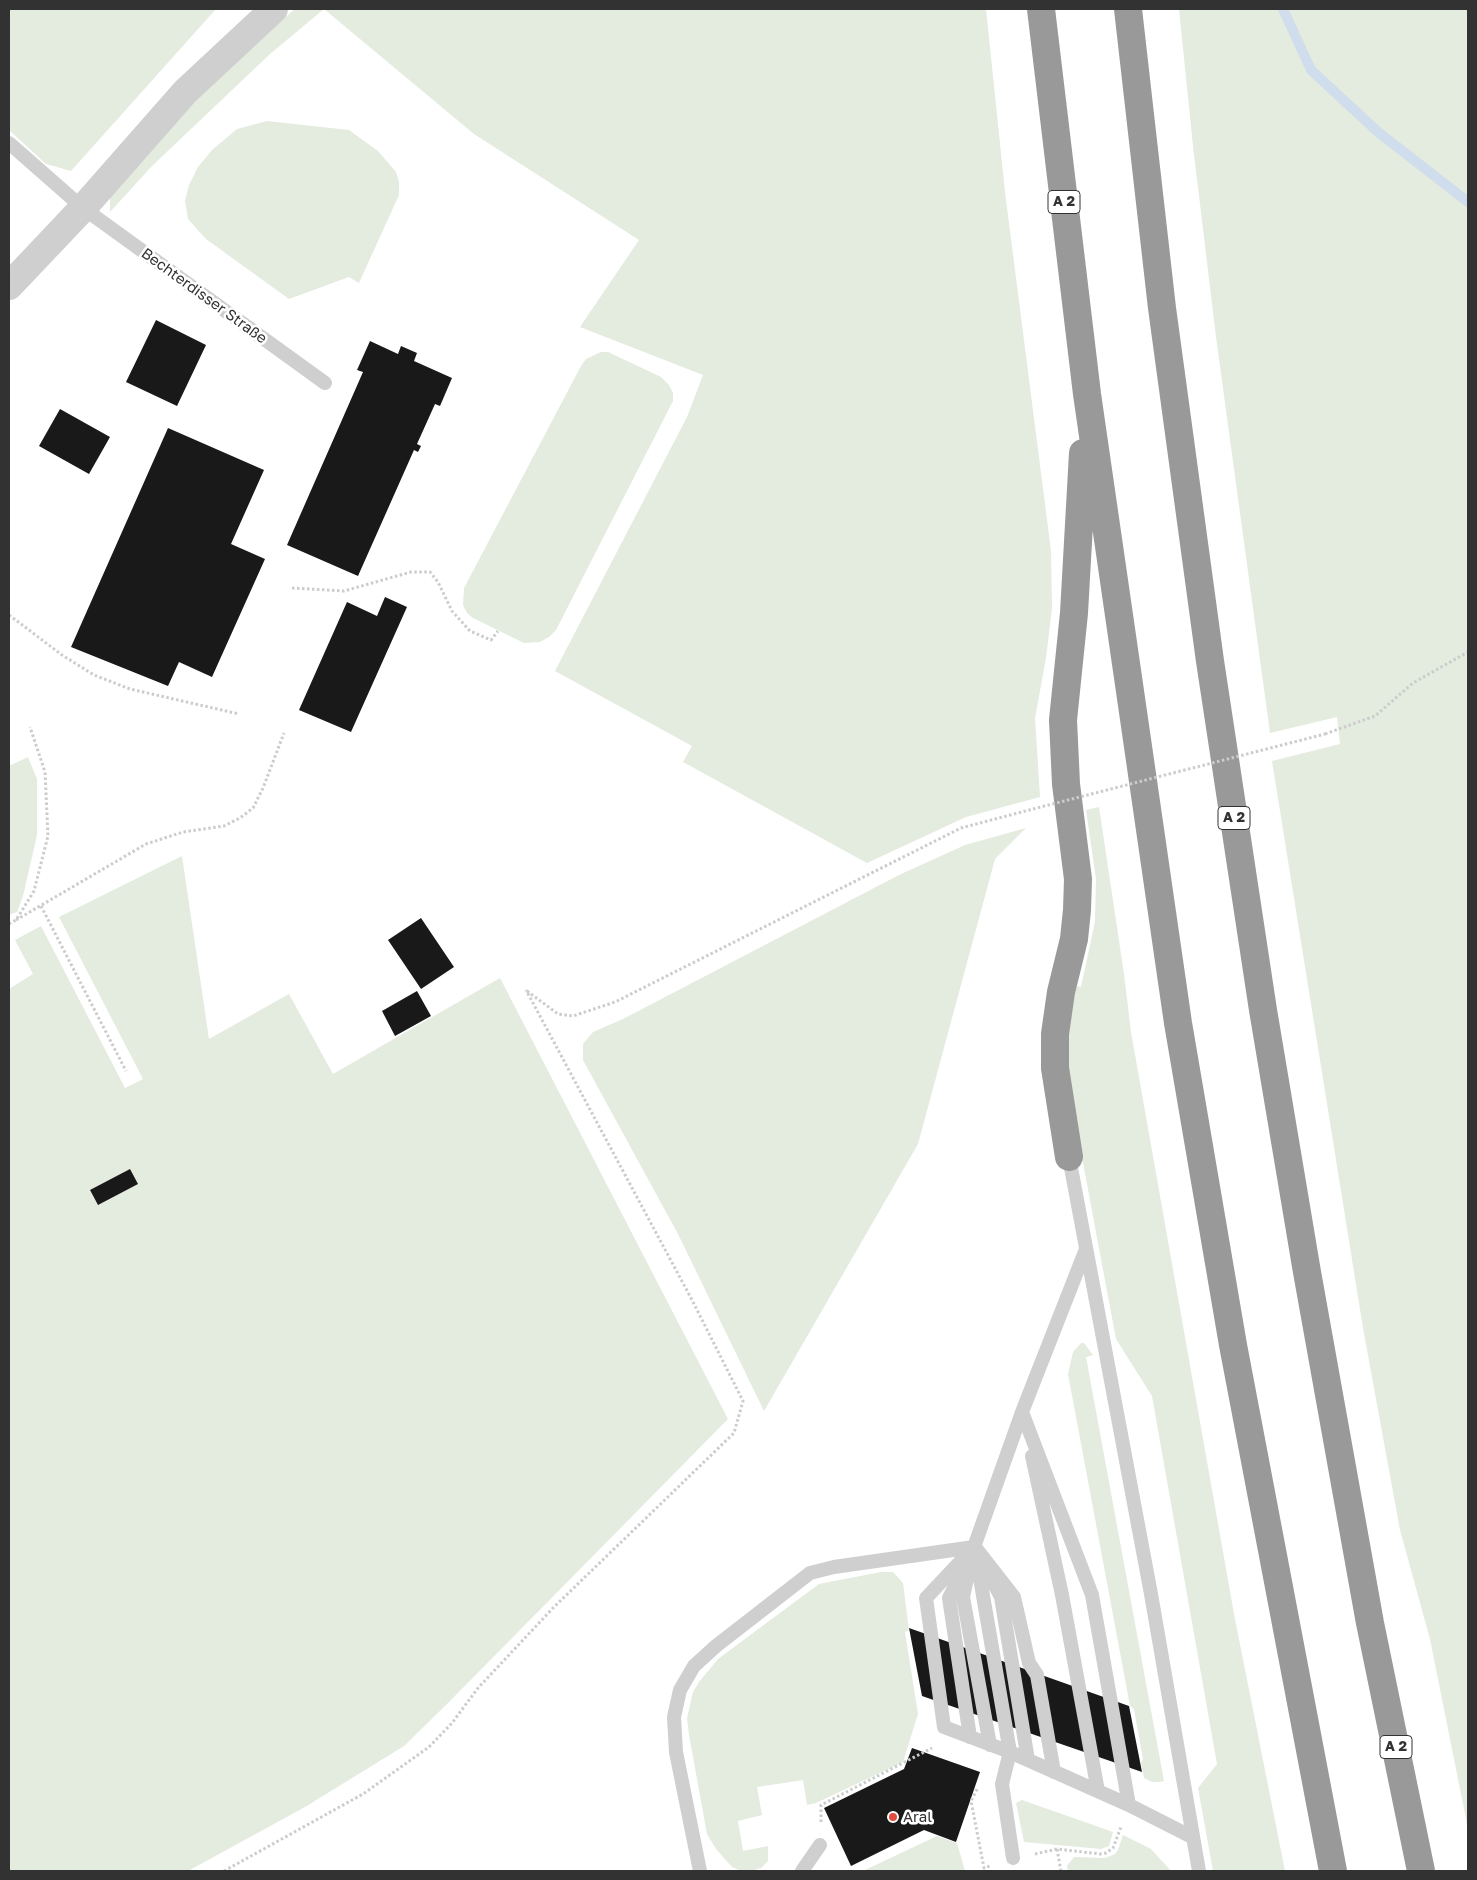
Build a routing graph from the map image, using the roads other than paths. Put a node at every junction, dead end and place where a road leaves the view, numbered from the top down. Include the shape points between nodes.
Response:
1 (274, 9) edge
2 (1041, 9) edge
3 (1128, 9) edge
4 (9, 143) edge
5 (83, 208) junction
6 (9, 286) edge
7 (326, 383) dead end
8 (1087, 394) junction
9 (1069, 1158) joint
10 (1086, 1248) junction
11 (1022, 1412) junction
12 (974, 1547) junction
13 (970, 1737) junction
14 (990, 1745) junction
15 (1010, 1752) junction
16 (1028, 1760) junction
17 (1054, 1772) junction
18 (1098, 1791) junction
19 (1129, 1805) junction
20 (1192, 1837) junction
21 (820, 1845) road end
22 (1014, 1858) road end
23 (700, 1871) edge
24 (802, 1871) edge
25 (1199, 1871) edge
26 (1333, 1871) edge
27 (1421, 1871) edge

1 - 5 street via 185,92
2 - 8 highway, A 2
3 - 27 highway, A 2 via 1162,308 1210,661 1263,1010 1370,1623
4 - 5 lane, Bechterdisser Straße
5 - 6 street
5 - 7 lane, Bechterdisser Straße
8 - 9 highway via 1074,613 1063,720 1066,784 1078,878 1077,910 1055,1034 1055,1068
8 - 26 highway, A 2 via 1178,1023 1233,1345
9 - 10 lane
10 - 11 lane
10 - 20 lane via 1151,1594
11 - 12 lane
11 - 18 lane via 1062,1595
11 - 19 lane via 1092,1595
12 - 13 lane via 949,1598
12 - 13 lane via 926,1598 944,1727
12 - 14 lane via 962,1597
12 - 15 lane
12 - 16 lane via 1001,1597
12 - 17 lane via 1014,1597 1029,1663 1037,1674
12 - 23 lane via 834,1567 810,1574 694,1666 680,1690 674,1717 676,1752
13 - 14 lane
14 - 15 lane
15 - 16 lane
15 - 22 lane via 1002,1784
16 - 17 lane
17 - 18 lane
18 - 19 lane
19 - 20 lane
20 - 25 lane
21 - 24 lane

